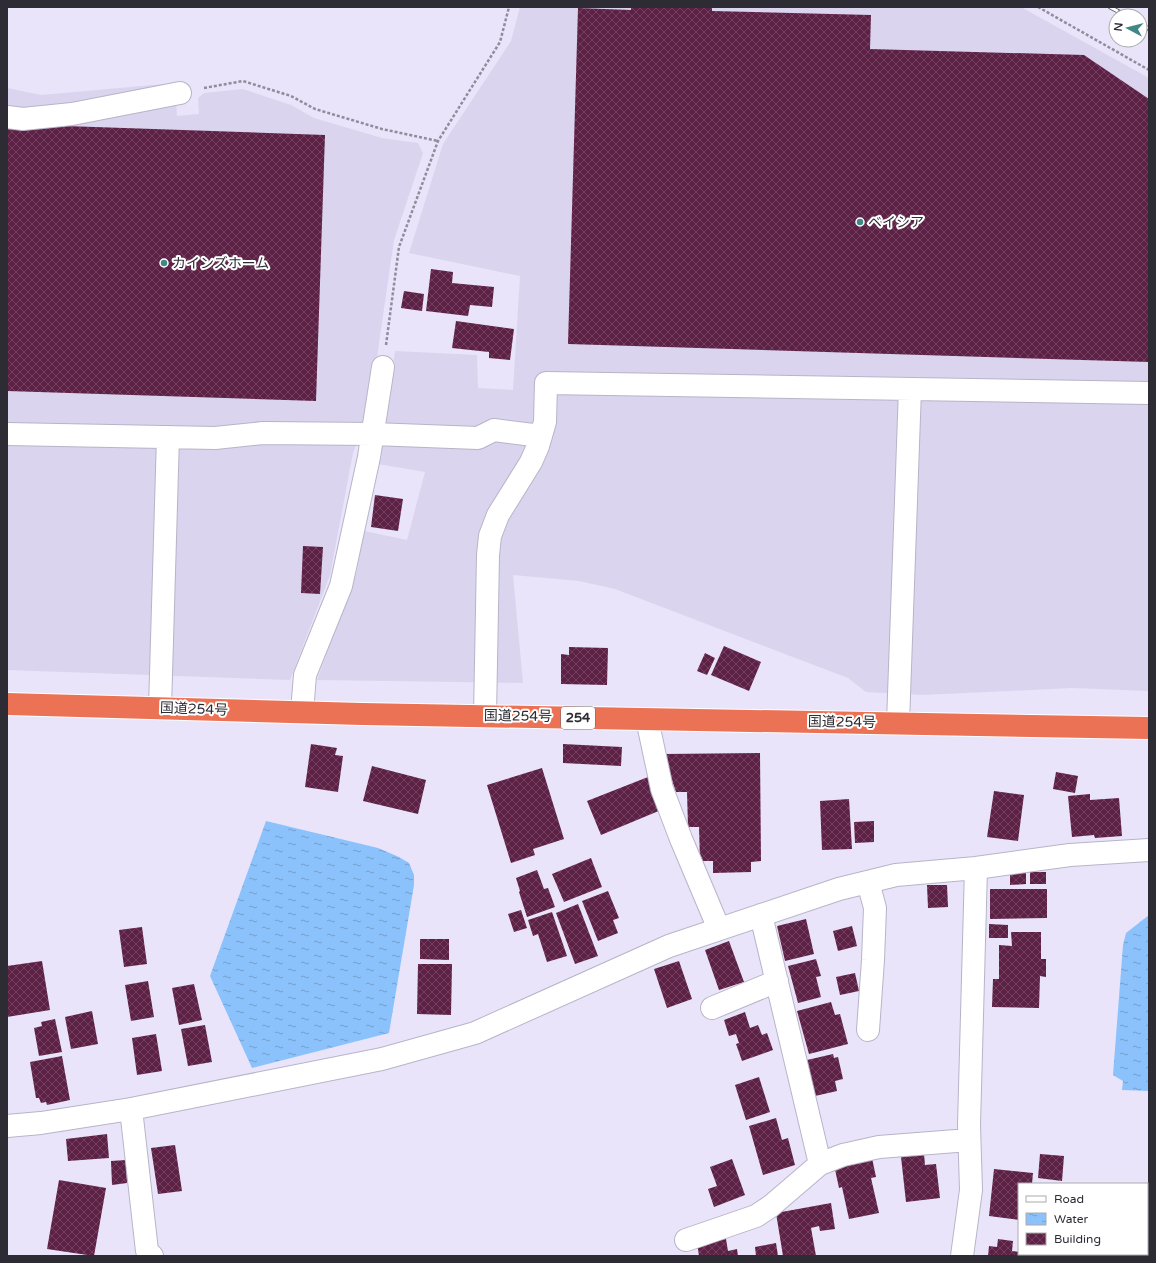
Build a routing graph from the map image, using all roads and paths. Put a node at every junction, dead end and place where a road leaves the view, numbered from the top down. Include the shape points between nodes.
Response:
1 (510, 7) edge
2 (1038, 7) edge
3 (1149, 70) edge
4 (180, 93) joint
5 (7, 117) edge
6 (438, 141) junction
7 (383, 367) joint
8 (910, 389) junction
9 (1149, 393) edge
10 (7, 434) edge
11 (373, 434) junction
12 (541, 436) junction
13 (168, 437) junction
14 (7, 704) edge
15 (160, 708) junction
16 (302, 712) junction
17 (485, 716) junction
18 (647, 719) junction
19 (898, 723) junction
20 (1149, 728) edge
21 (1149, 850) edge
22 (976, 868) junction
23 (868, 882) junction
24 (761, 915) junction
25 (719, 929) junction
26 (777, 981) junction
27 (712, 1008) dead end
28 (868, 1030) dead end
29 (131, 1109) junction
30 (7, 1126) edge
31 (970, 1140) junction
32 (820, 1164) junction
33 (686, 1240) dead end
34 (152, 1256) edge
35 (962, 1256) edge

1 - 6 path via 500,42
2 - 3 path
4 - 5 street via 72,114
4 - 6 path via 244,81 291,96 315,109
6 - 7 path via 399,247
7 - 11 street
8 - 9 street
8 - 12 street via 546,383 545,422
8 - 19 street
10 - 13 street
11 - 12 street via 478,438 494,430
11 - 13 street via 263,433 215,438
11 - 16 street via 341,586 305,675
12 - 17 street via 531,462 498,515 490,536
13 - 15 street
14 - 15 highway, 国道254号 / 254
15 - 16 highway, 国道254号 / 254
16 - 17 highway, 国道254号 / 254
17 - 18 highway, 国道254号 / 254
18 - 19 highway, 国道254号 / 254
18 - 25 street via 662,789
19 - 20 highway, 国道254号 / 254
21 - 22 street via 1070,855
22 - 23 street via 896,875
22 - 31 street
23 - 24 street
23 - 28 street via 875,908
24 - 25 street
24 - 26 street
25 - 29 street via 670,946 475,1033 382,1059
26 - 27 street
26 - 32 street
29 - 30 street via 41,1124
29 - 34 street via 148,1251
31 - 32 street via 879,1147 843,1155
31 - 35 street via 971,1190
32 - 33 street via 756,1216

